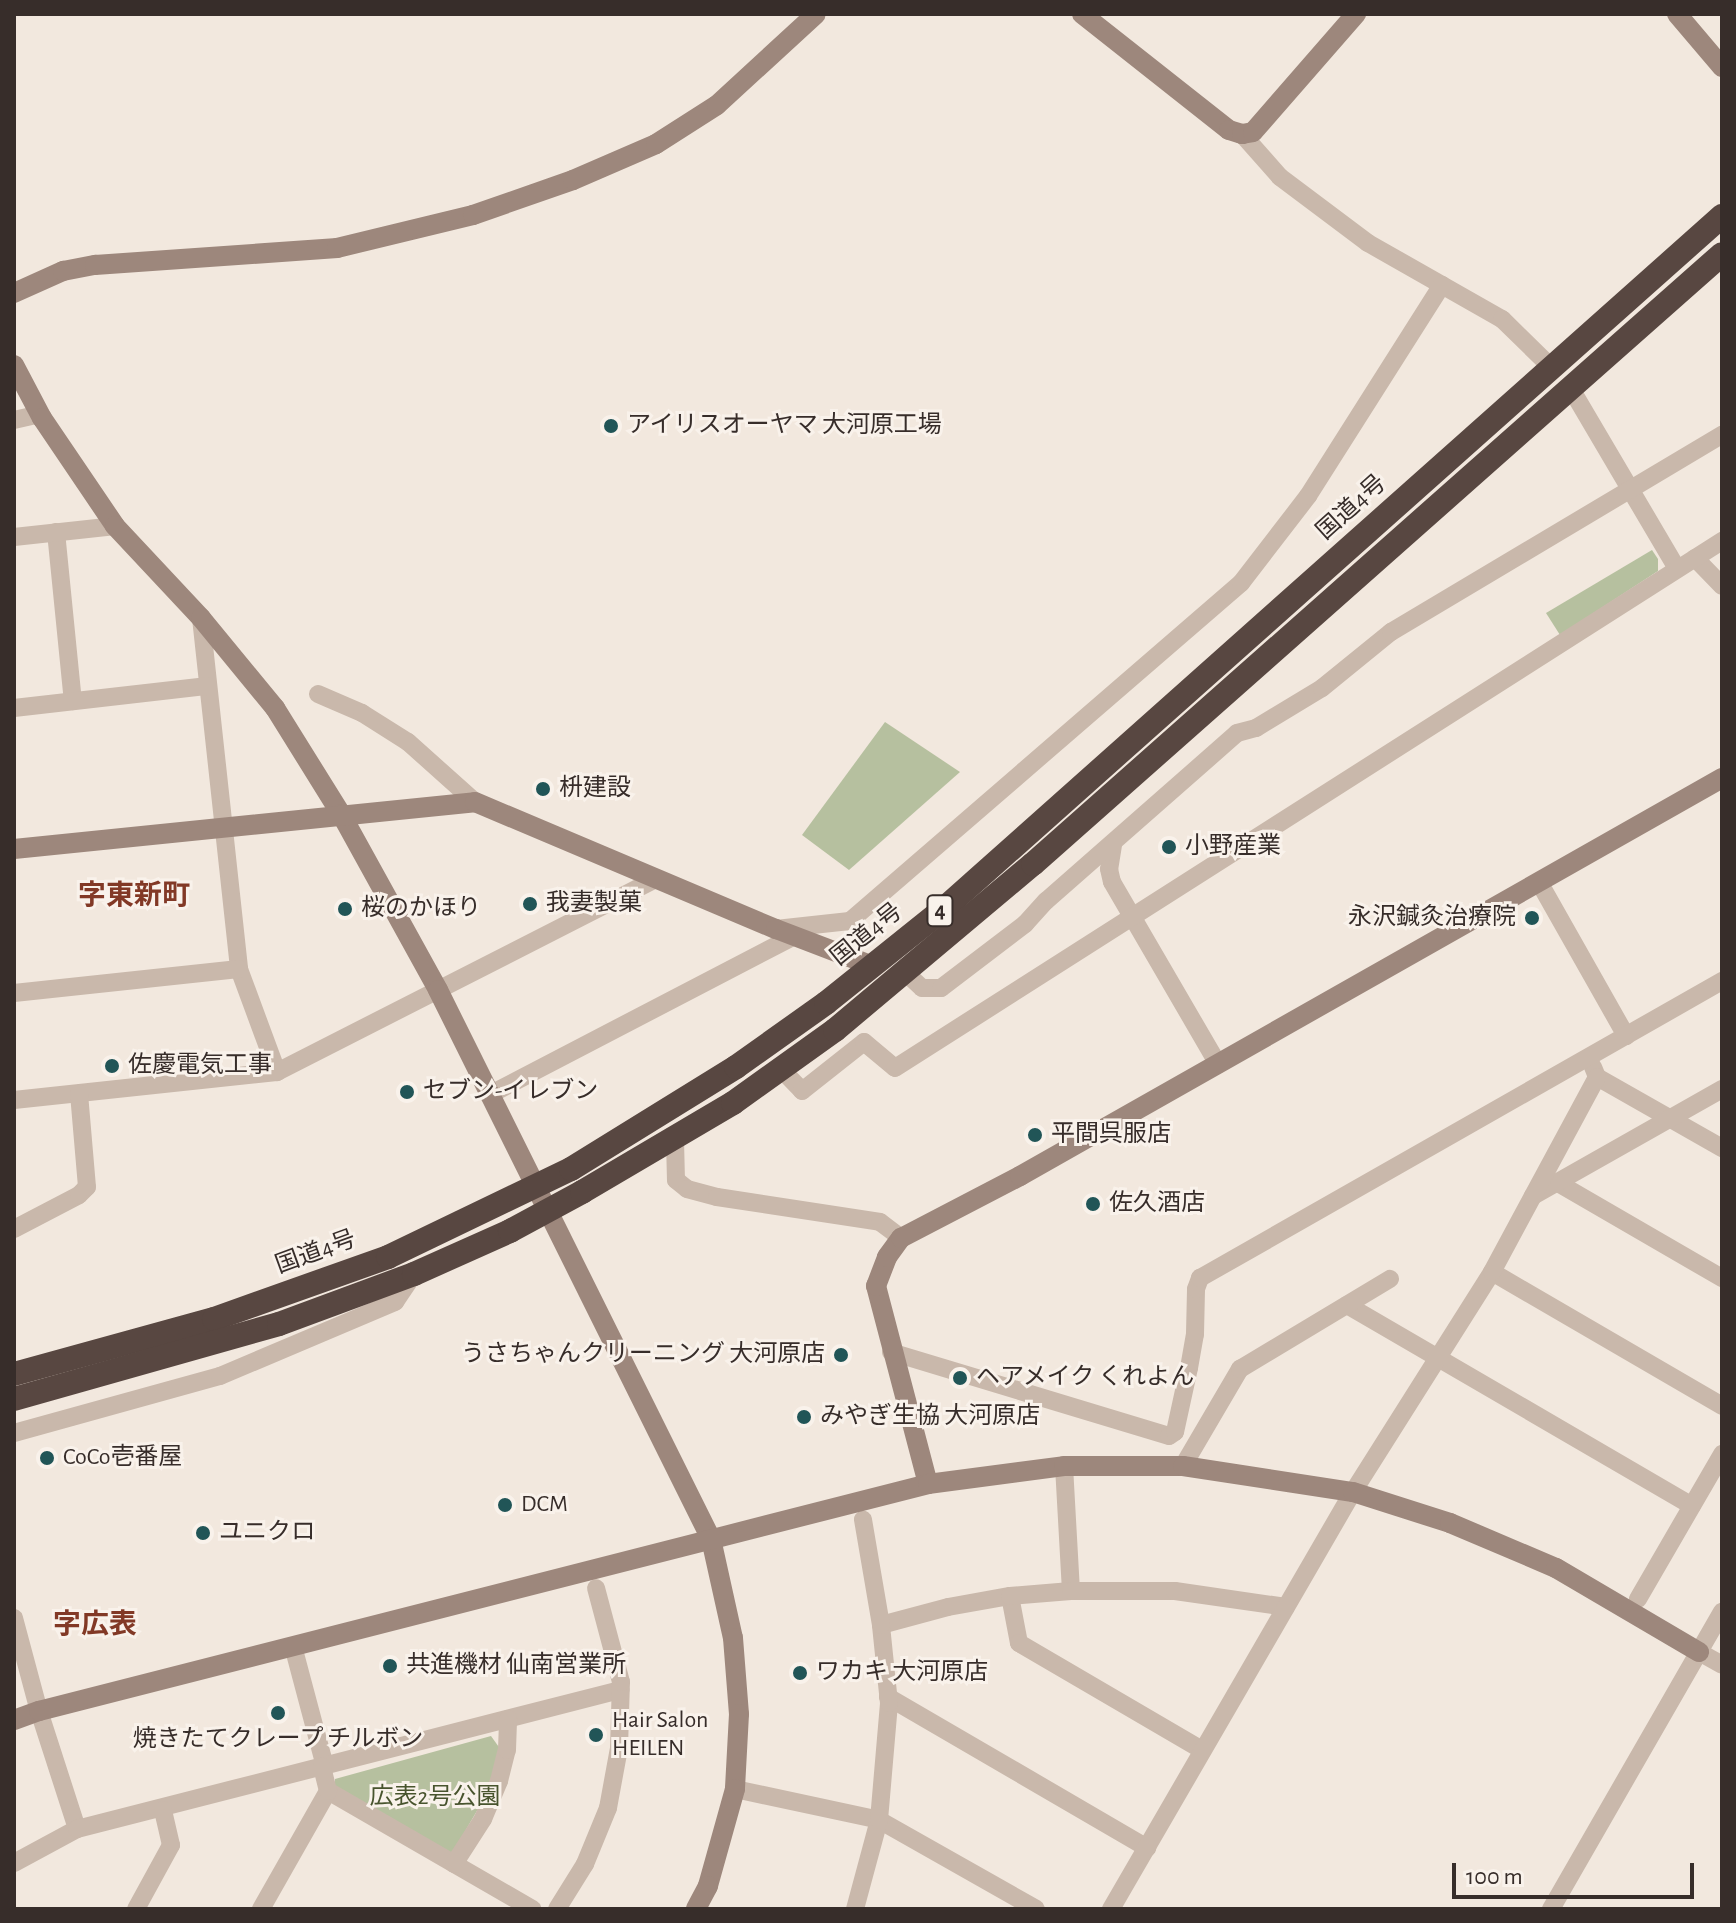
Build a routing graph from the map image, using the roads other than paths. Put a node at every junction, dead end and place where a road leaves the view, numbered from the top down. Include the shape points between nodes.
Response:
1 (816, 14) edge
2 (1082, 14) edge
3 (1356, 14) edge
4 (1677, 14) edge
5 (1722, 67) edge
6 (1242, 134) junction
7 (1722, 216) edge
8 (1722, 254) edge
9 (1442, 285) junction
10 (14, 293) edge
11 (14, 365) edge
12 (1550, 366) junction
13 (1570, 387) junction
14 (40, 414) junction
15 (14, 420) edge
16 (1722, 435) edge
17 (1632, 492) junction
18 (115, 526) junction
19 (56, 532) junction
20 (14, 537) edge
21 (1722, 541) edge
22 (1695, 558) junction
23 (1677, 569) junction
24 (1722, 586) edge
25 (201, 618) junction
26 (208, 686) junction
27 (318, 694) dead end
28 (73, 701) junction
29 (14, 708) edge
30 (1722, 778) edge
31 (475, 802) junction
32 (341, 814) junction
33 (224, 826) junction
34 (1113, 845) junction
35 (14, 849) edge
36 (656, 879) junction
37 (1539, 882) junction
38 (1135, 917) junction
39 (785, 933) junction
40 (873, 966) junction
41 (239, 969) junction
42 (906, 973) junction
43 (1722, 981) edge
44 (438, 990) junction
45 (14, 993) edge
46 (1626, 1036) junction
47 (1588, 1057) junction
48 (1218, 1064) junction
49 (782, 1070) junction
50 (277, 1072) junction
51 (1597, 1077) junction
52 (1722, 1089) edge
53 (79, 1093) junction
54 (489, 1095) junction
55 (14, 1100) edge
56 (1670, 1118) junction
57 (675, 1140) junction
58 (1722, 1148) edge
59 (1558, 1183) junction
60 (535, 1187) junction
61 (1533, 1196) junction
62 (548, 1210) junction
63 (14, 1229) edge
64 (901, 1238) junction
65 (1492, 1272) junction
66 (414, 1274) junction
67 (1722, 1278) edge
68 (1390, 1279) dead end
69 (1347, 1305) junction
70 (891, 1352) junction
71 (1442, 1357) junction
72 (14, 1374) edge
73 (14, 1399) edge
74 (1722, 1406) edge
75 (1175, 1432) junction
76 (14, 1433) edge
77 (1196, 1444) junction
78 (1722, 1454) edge
79 (1064, 1466) junction
80 (1183, 1466) junction
81 (928, 1484) junction
82 (1353, 1492) junction
83 (1692, 1506) junction
84 (863, 1520) dead end
85 (711, 1539) junction
86 (596, 1588) dead end
87 (1071, 1591) junction
88 (1010, 1596) junction
89 (1638, 1599) dead end
90 (1286, 1607) junction
91 (1722, 1612) edge
92 (14, 1618) edge
93 (881, 1625) junction
94 (293, 1646) junction
95 (1699, 1652) junction
96 (1722, 1665) edge
97 (620, 1690) junction
98 (888, 1697) junction
99 (39, 1711) junction
100 (508, 1719) junction
101 (14, 1720) edge
102 (1202, 1750) junction
103 (324, 1766) junction
104 (735, 1789) junction
105 (328, 1791) junction
106 (163, 1810) junction
107 (879, 1820) junction
108 (77, 1829) junction
109 (1147, 1848) junction
110 (14, 1863) edge
111 (454, 1864) junction
112 (136, 1909) edge
113 (261, 1909) edge
114 (532, 1909) edge
115 (557, 1909) edge
116 (696, 1909) edge
117 (855, 1909) edge
118 (1036, 1909) edge
119 (1111, 1909) edge
120 (1551, 1909) edge

1 - 10 street via 717,105 656,144 473,215 337,248 95,265 63,271
2 - 6 street via 1229,130
3 - 6 street via 1253,132
4 - 5 street
6 - 9 street via 1280,177 1368,243
7 - 12 highway, 国道4号 / 4
8 - 13 highway, 4
9 - 12 street via 1502,319
9 - 39 street via 1308,496 1241,583 850,921
11 - 14 street
12 - 40 highway, 国道4号 / 4 via 1071,797
13 - 17 street
13 - 42 highway, 4
14 - 15 street
14 - 18 street
16 - 17 street
17 - 23 street
17 - 34 street via 1391,632 1322,688 1256,728 1237,733
18 - 19 street
18 - 25 street
19 - 20 street
19 - 28 street
21 - 22 street
22 - 23 street
22 - 24 street
23 - 38 street
25 - 26 street
25 - 32 street via 275,708
26 - 28 street
26 - 33 street
27 - 31 street via 408,742
28 - 29 street
30 - 37 street
31 - 32 street
31 - 36 street
32 - 33 street
32 - 44 street
33 - 35 street
33 - 41 street
34 - 38 street via 1112,882
34 - 42 street via 1025,924 941,988 922,988
36 - 39 street
36 - 44 street
37 - 46 street
37 - 48 street
38 - 48 street
38 - 49 street via 895,1068 864,1042 802,1091
39 - 40 street
39 - 54 street
40 - 60 highway, 国道4号 / 4 via 736,1067
41 - 45 street
41 - 50 street
42 - 49 highway, 4
43 - 46 street
44 - 50 street
44 - 54 street
46 - 47 street
47 - 51 street
47 - 75 street via 1200,1278 1195,1334
48 - 64 street
49 - 57 highway, 4
50 - 53 street
51 - 56 street
51 - 61 street
52 - 56 street
53 - 55 street
53 - 63 street via 87,1187
54 - 60 street
56 - 58 street
56 - 59 street
57 - 62 highway, 4
57 - 64 street via 676,1180 687,1189 880,1222
59 - 61 street
59 - 67 street
60 - 62 street
60 - 72 highway, 国道4号 / 4 via 388,1257 303,1289
61 - 65 street
62 - 66 highway, 4
62 - 85 street
64 - 70 street via 876,1286
65 - 71 street
65 - 74 street
66 - 73 highway, 4 via 279,1324
66 - 76 street via 395,1302 220,1376
68 - 69 street
69 - 71 street
69 - 77 street via 1240,1369
70 - 75 street via 1169,1436
70 - 81 street
71 - 82 street
71 - 83 street
75 - 77 street
77 - 80 street
78 - 83 street
79 - 80 street
79 - 81 street
79 - 87 street
80 - 82 street
81 - 85 street
82 - 90 street
82 - 95 street via 1450,1523 1556,1568
83 - 89 street
84 - 93 street
85 - 94 street
85 - 104 street via 733,1638 739,1714
86 - 97 street
87 - 88 street
87 - 90 street via 1175,1591
88 - 93 street
88 - 102 street via 1019,1643
90 - 102 street
91 - 95 street
92 - 99 street
93 - 98 street
94 - 99 street
94 - 103 street
95 - 96 street
95 - 120 street
97 - 100 street
97 - 115 street via 619,1748 608,1808 585,1864
98 - 107 street
98 - 109 street
99 - 101 street
99 - 108 street
100 - 103 street
100 - 111 street via 499,1781 483,1819
102 - 109 street
103 - 105 street
103 - 106 street
104 - 107 street
104 - 116 street via 708,1886
105 - 111 street
105 - 113 street
106 - 108 street
106 - 112 street via 171,1845
107 - 117 street
107 - 118 street
108 - 110 street
109 - 119 street
111 - 114 street

